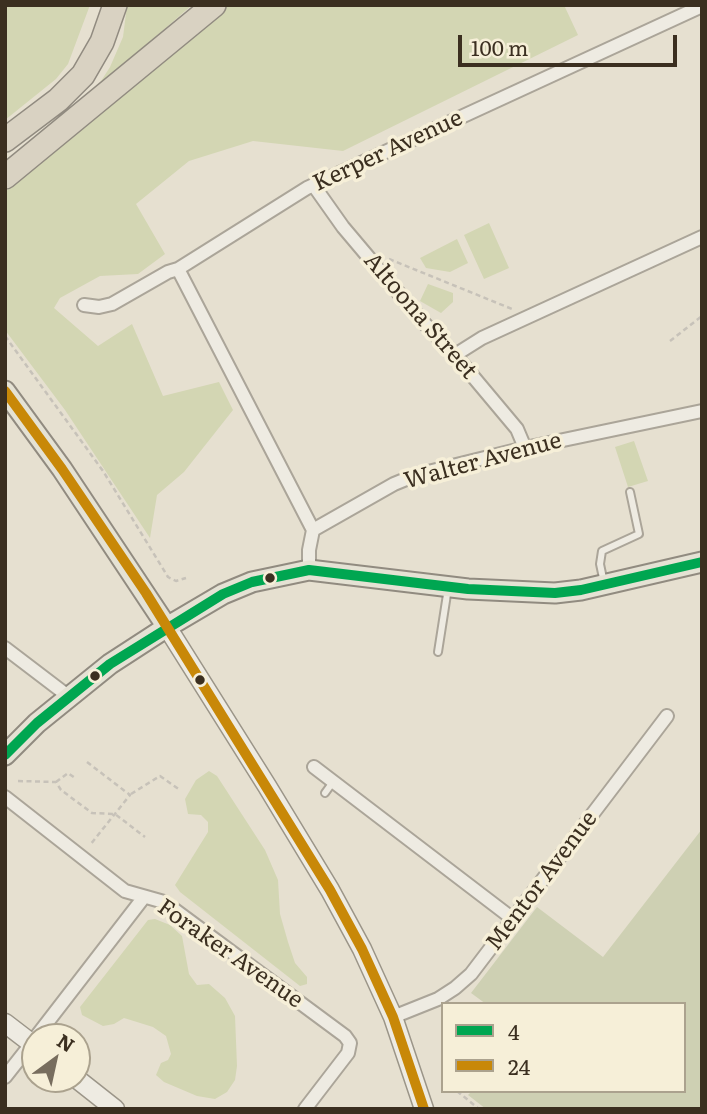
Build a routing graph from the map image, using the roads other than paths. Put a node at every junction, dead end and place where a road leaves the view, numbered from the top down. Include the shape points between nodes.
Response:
1 (115, 5) edge
2 (214, 5) edge
3 (702, 6) edge
4 (5, 140) edge
5 (5, 177) edge
6 (313, 186) junction
7 (702, 237) edge
8 (178, 270) junction
9 (84, 305) dead end
10 (456, 355) junction
11 (5, 391) edge
12 (702, 411) edge
13 (525, 448) junction
14 (630, 492) dead end
15 (313, 530) junction
16 (702, 562) edge
17 (309, 570) junction
18 (605, 584) junction
19 (448, 586) junction
20 (167, 627) junction
21 (5, 649) edge
22 (438, 652) dead end
23 (68, 696) junction
24 (667, 716) dead end
25 (5, 755) edge
26 (314, 767) dead end
27 (334, 782) junction
28 (325, 793) dead end
29 (5, 797) edge
30 (144, 897) junction
31 (513, 919) junction
32 (393, 1017) junction
33 (5, 1023) edge
34 (48, 1023) edge
35 (21, 1033) edge
36 (21, 1058) edge
37 (5, 1077) edge
38 (91, 1090) edge
39 (116, 1109) edge
40 (305, 1109) edge
41 (424, 1109) edge

1 - 4 highway via 102,42 83,75
2 - 5 highway
3 - 6 street, Kerper Avenue
6 - 8 street, Kerper Avenue
6 - 10 street, Altoona Street via 424,323
7 - 10 street via 482,338
8 - 9 street, Kerper Avenue via 112,304
8 - 15 street
10 - 13 street, Altoona Street via 517,429
11 - 20 main road
12 - 13 street, Walter Avenue
13 - 15 street, Walter Avenue via 416,475
14 - 18 lane via 639,534 602,551
15 - 17 street
16 - 18 main road
17 - 19 main road
17 - 20 main road via 252,582
18 - 19 main road via 555,593
19 - 22 lane
20 - 23 main road
20 - 32 main road via 330,890
21 - 23 street
23 - 25 main road
24 - 31 street, Mentor Avenue
26 - 27 street
27 - 28 lane
27 - 31 street
29 - 30 street, Foraker Avenue via 125,891
30 - 34 street
30 - 40 street, Foraker Avenue via 164,902 345,1036 348,1053
31 - 32 street, Mentor Avenue via 456,988
32 - 41 main road
33 - 35 main road
36 - 37 street
38 - 39 main road

